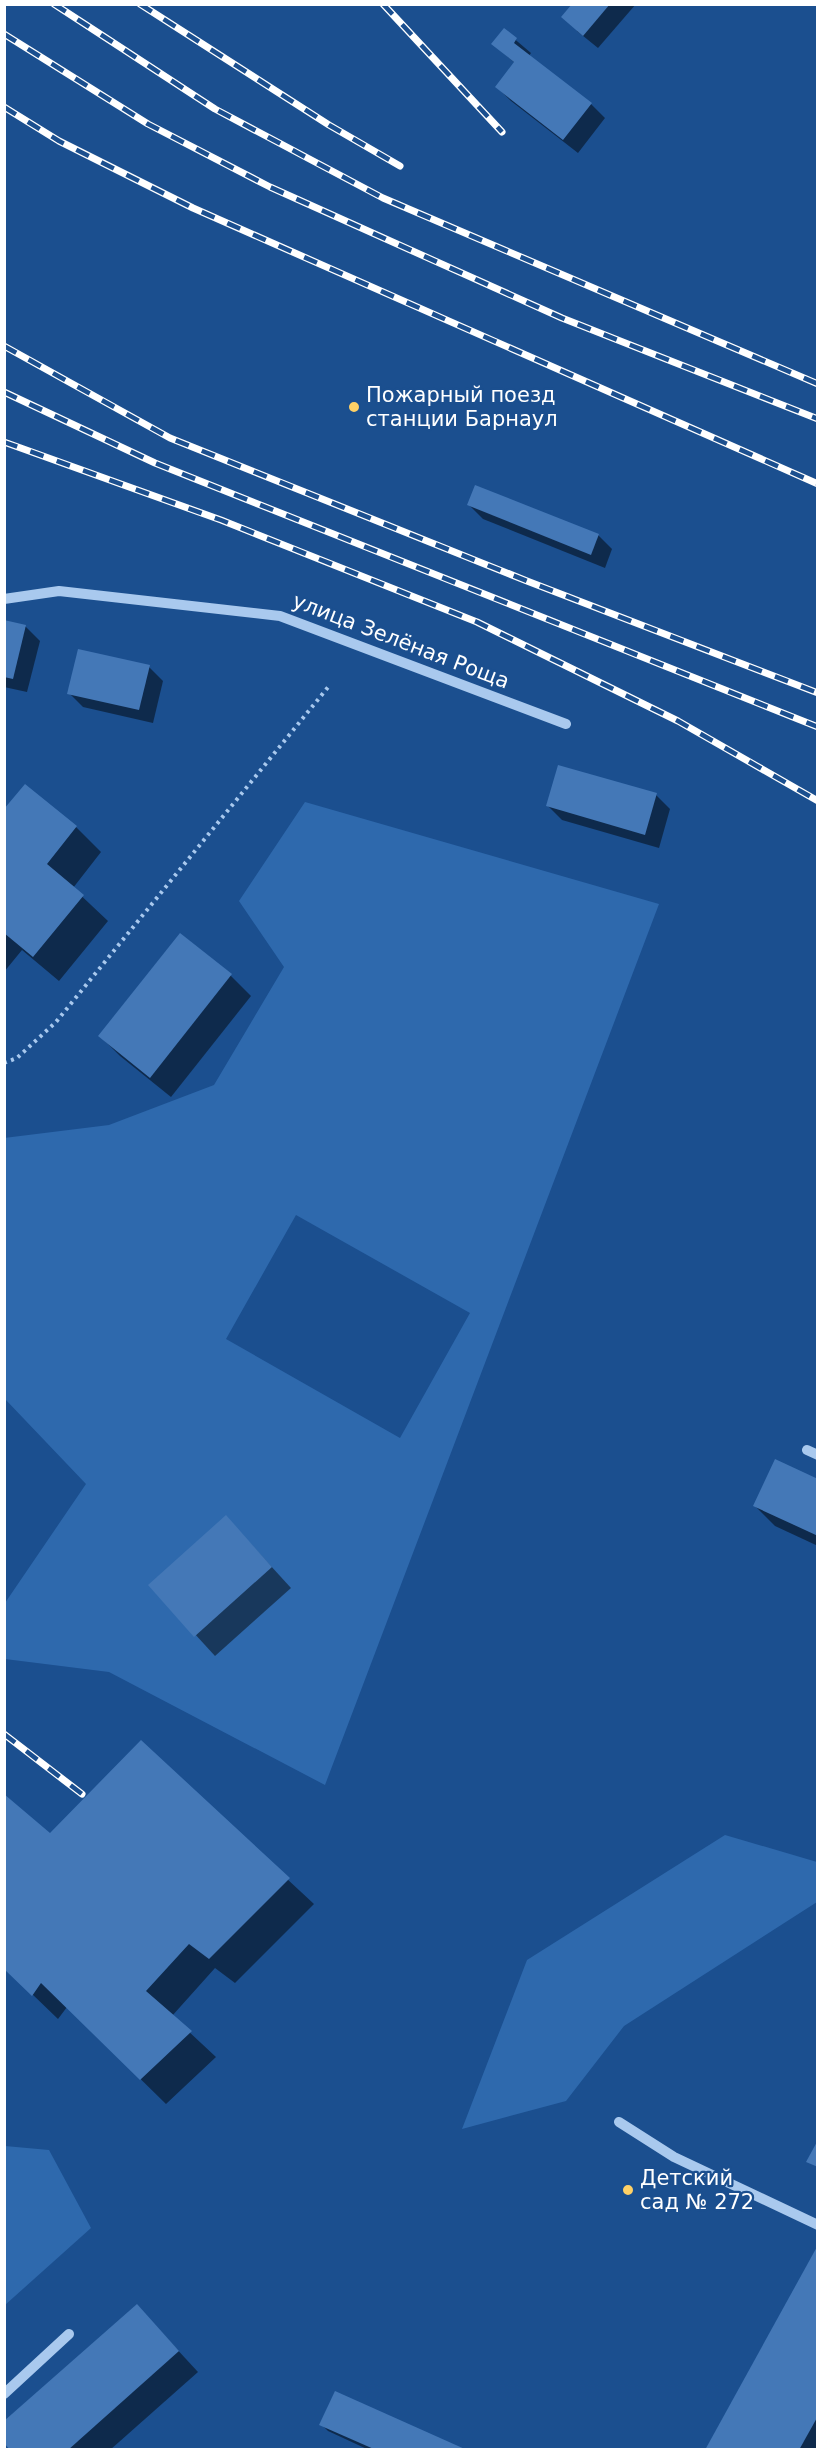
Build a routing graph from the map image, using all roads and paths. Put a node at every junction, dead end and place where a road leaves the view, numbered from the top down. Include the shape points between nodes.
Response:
1 (4, 599) edge
2 (329, 686) dead end
3 (566, 724) dead end
4 (4, 1063) edge
5 (620, 2122) dead end
6 (818, 2225) edge
7 (69, 2334) dead end
8 (4, 2394) edge

1 - 3 lane, улица Зелёная Роща via 59,591 280,616
2 - 4 path via 56,1022 17,1058
5 - 6 lane via 674,2157
7 - 8 lane

